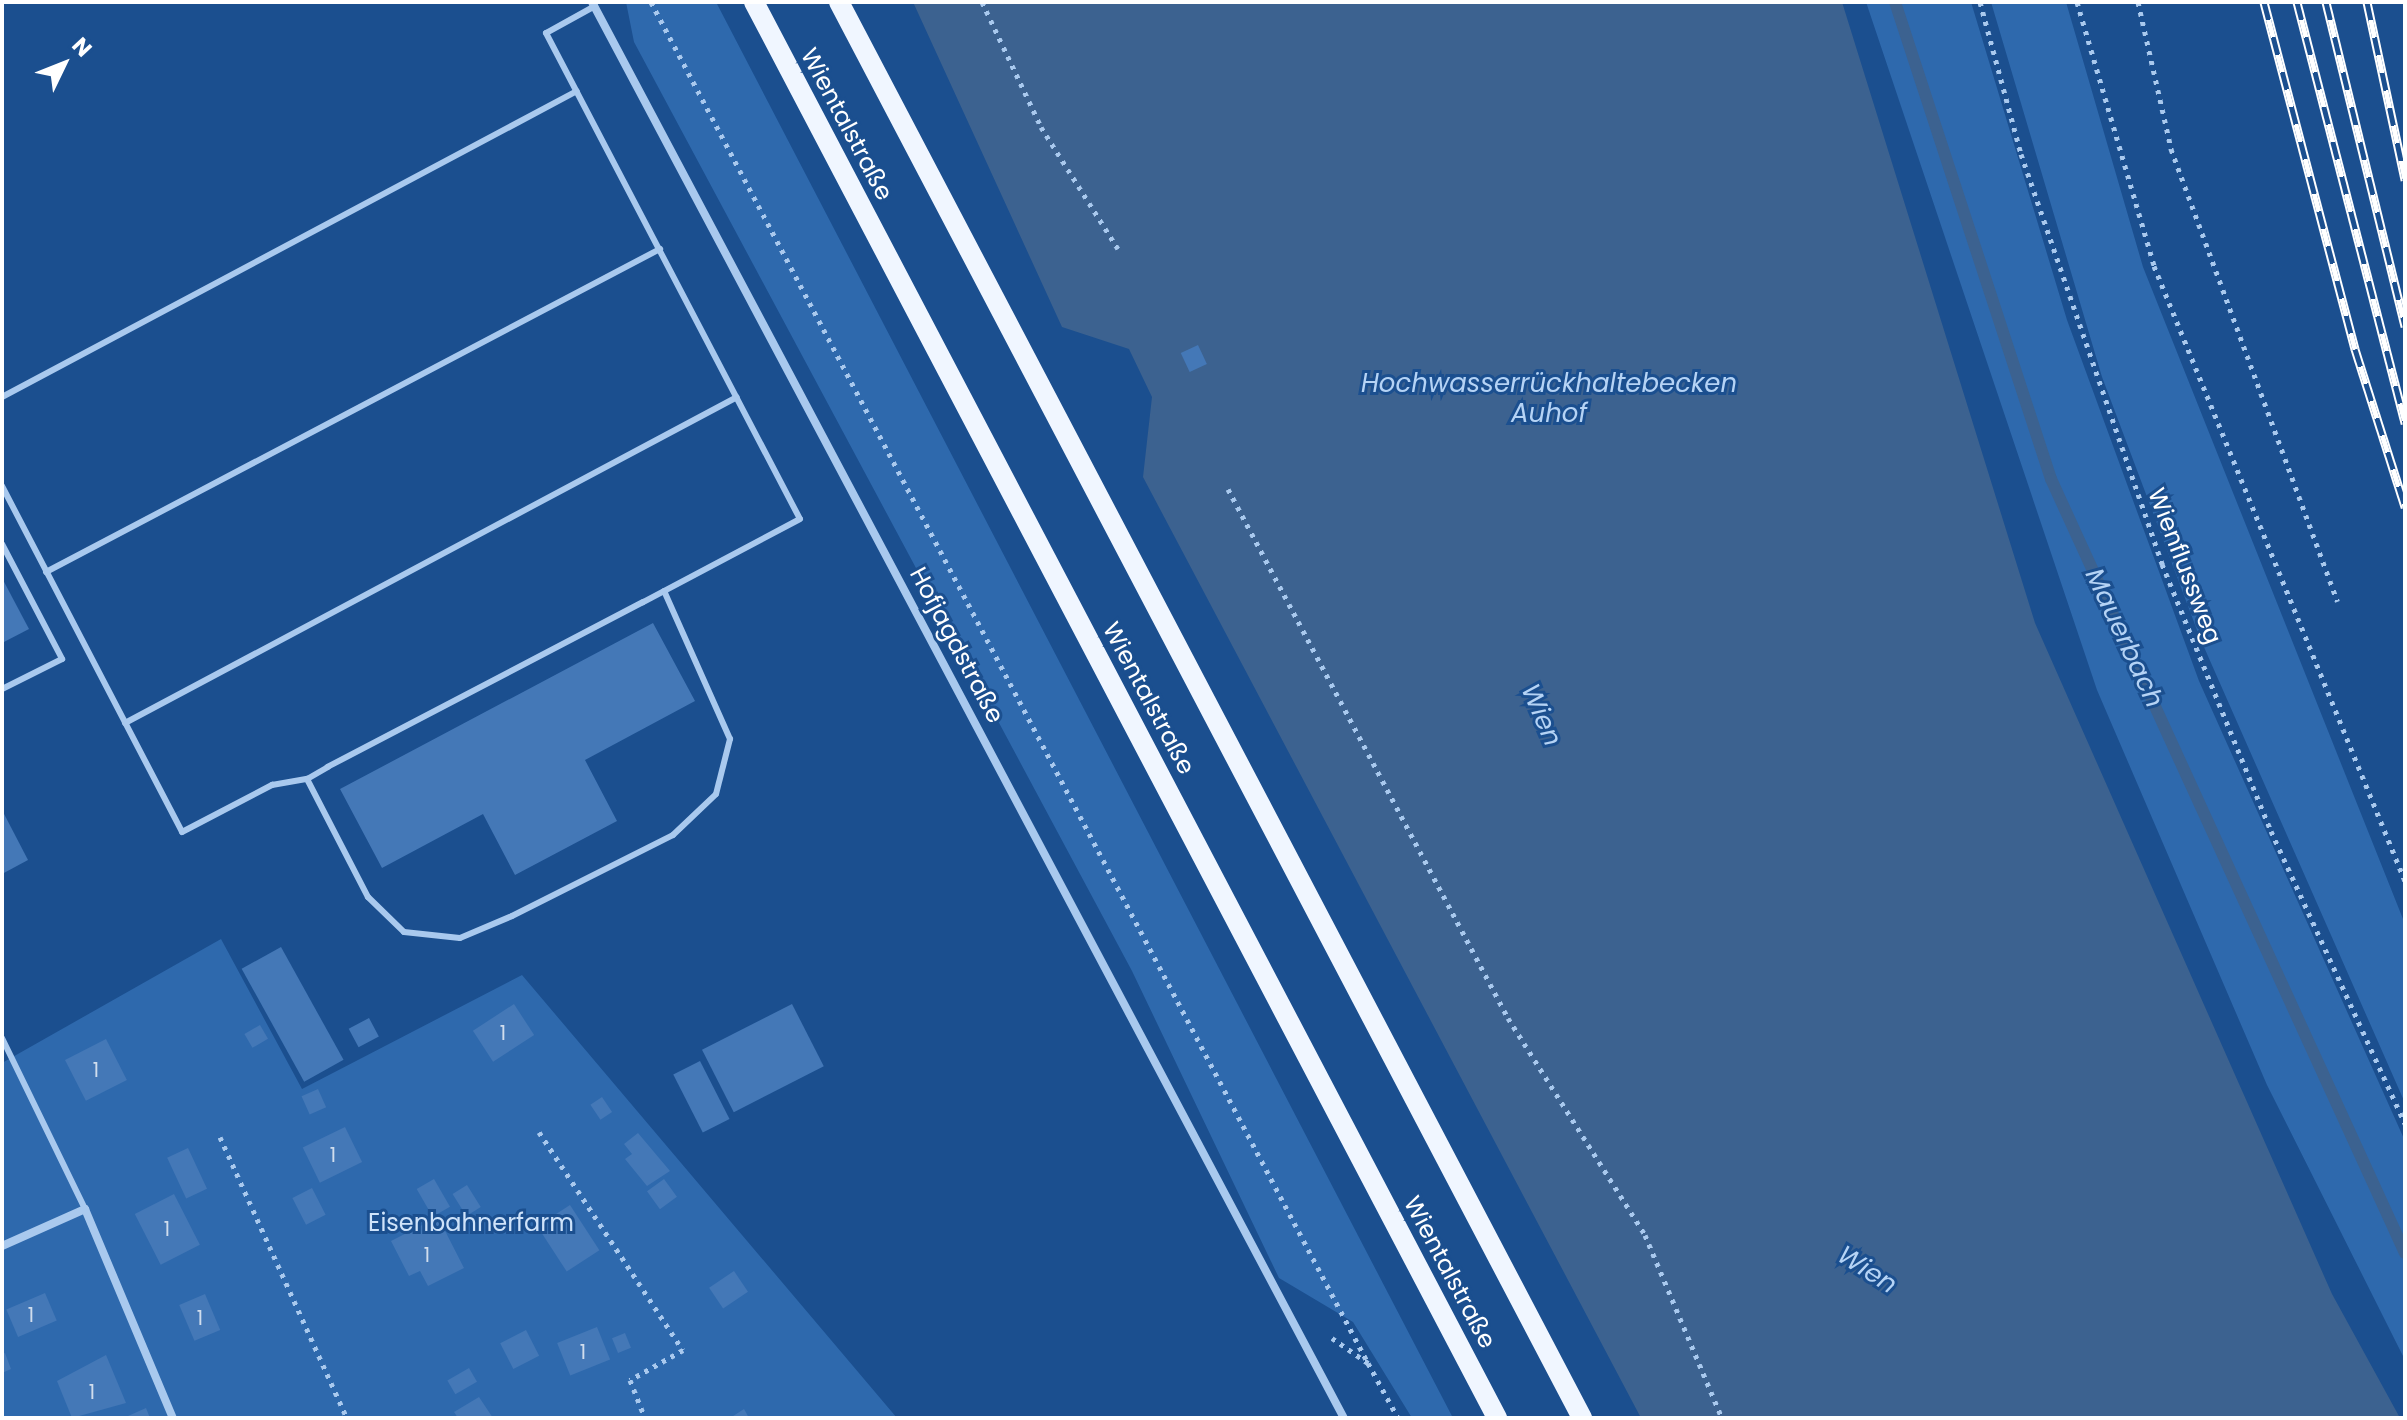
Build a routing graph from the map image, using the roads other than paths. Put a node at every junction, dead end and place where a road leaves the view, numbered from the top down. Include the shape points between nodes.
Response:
1 (754, 2) edge
2 (839, 2) edge
3 (594, 4) edge
4 (577, 91) junction
5 (660, 249) junction
6 (2, 397) edge
7 (737, 397) junction
8 (2, 486) edge
9 (2, 544) edge
10 (46, 572) junction
11 (664, 591) junction
12 (2, 689) edge
13 (125, 723) junction
14 (307, 779) junction
15 (2, 1038) edge
16 (85, 1209) junction
17 (2, 1246) edge
18 (173, 1418) edge
19 (1344, 1418) edge
20 (1497, 1418) edge
21 (1582, 1418) edge

1 - 20 main road, Wientalstraße
2 - 21 main road, Wientalstraße
3 - 4 lane via 546,33
3 - 19 street, Hofjagdstraße
4 - 5 lane
4 - 6 lane
5 - 7 lane
5 - 10 lane
7 - 11 lane via 800,519
7 - 13 lane
8 - 10 lane
9 - 12 lane via 62,659
10 - 13 lane
11 - 14 lane
11 - 14 lane via 730,739 716,794 673,835 460,938 404,932 368,897
13 - 14 lane via 182,832 272,785
15 - 16 lane
16 - 17 street
16 - 18 street

